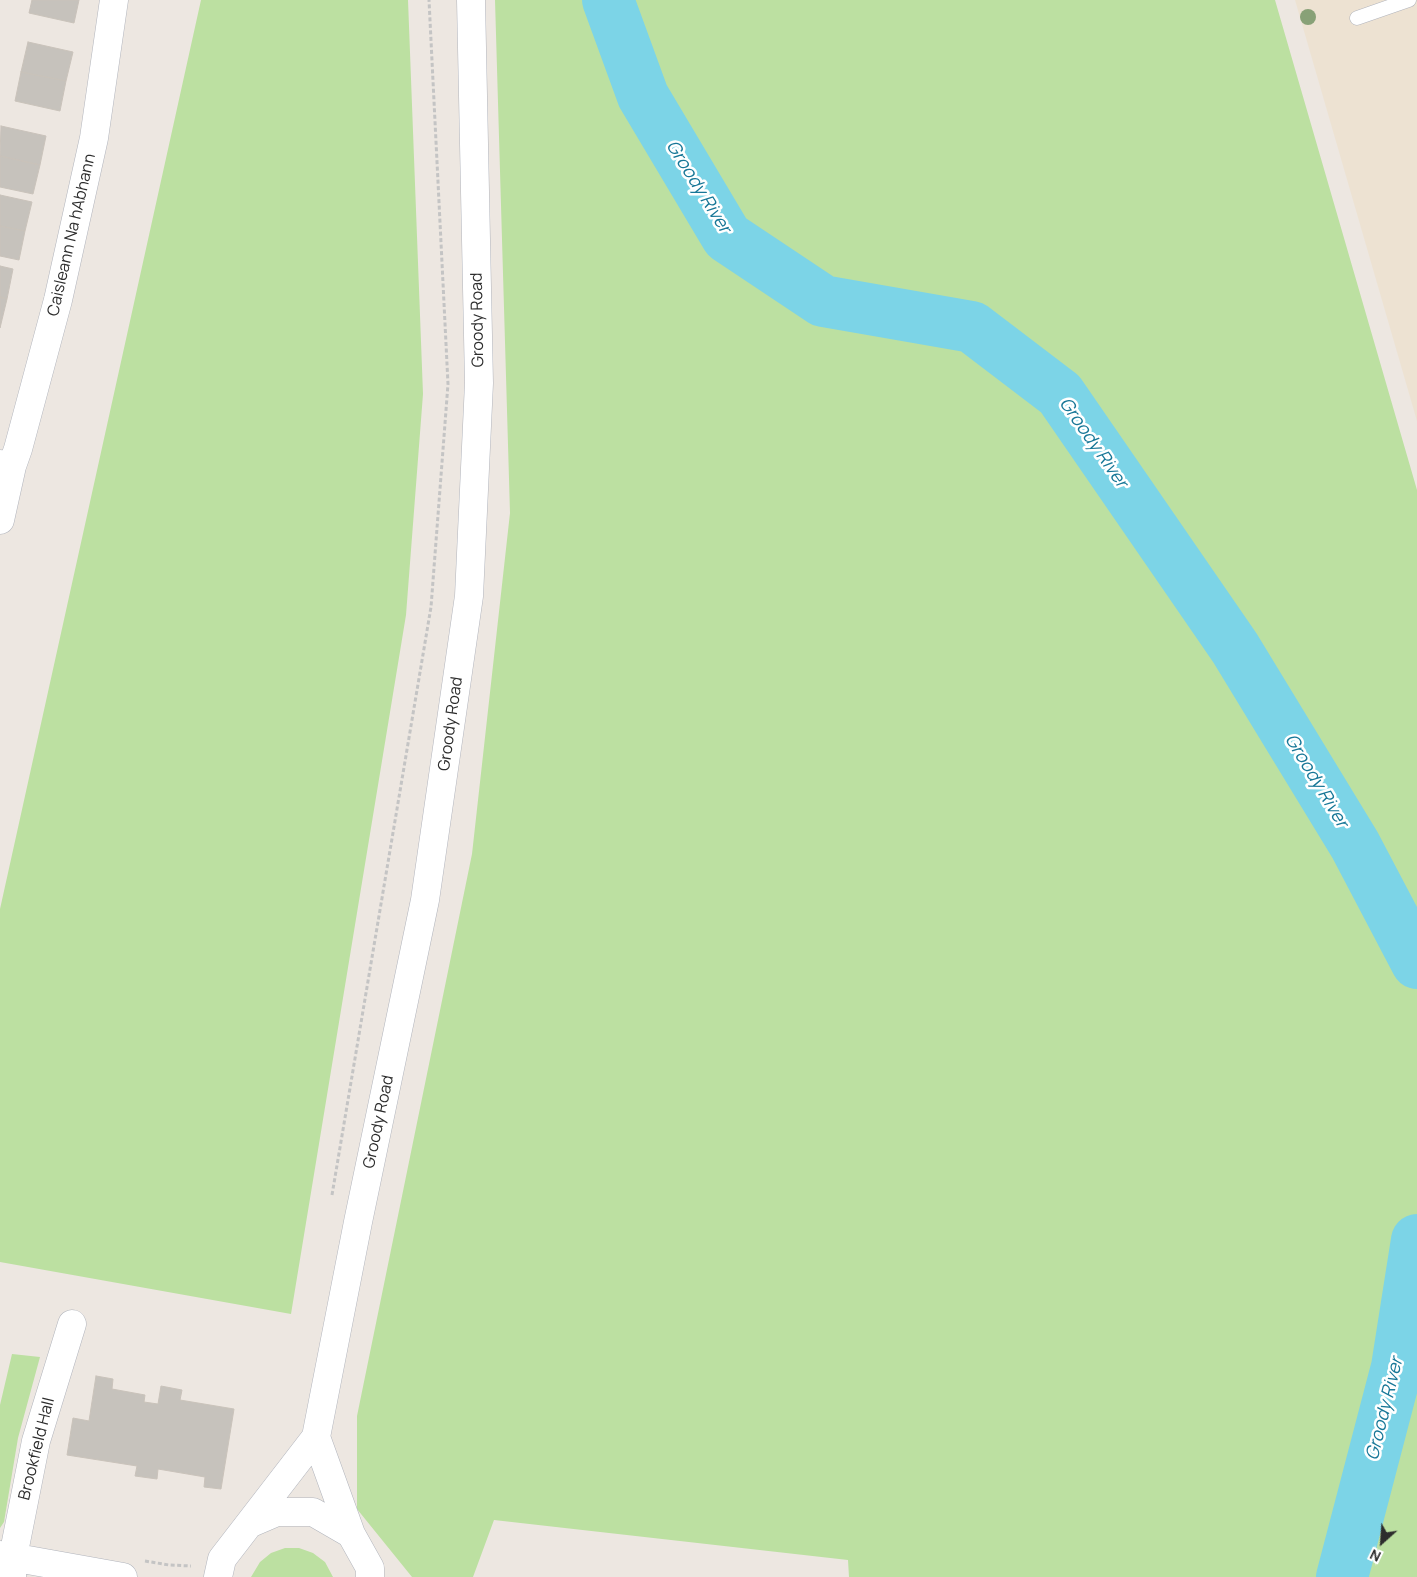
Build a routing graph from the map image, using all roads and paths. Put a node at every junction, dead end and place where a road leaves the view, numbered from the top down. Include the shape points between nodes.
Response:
1 (114, 0) edge
2 (429, 0) edge
3 (470, 0) edge
4 (1409, 0) edge
5 (1357, 18) dead end
6 (6, 465) edge
7 (0, 520) edge
8 (331, 1200) dead end
9 (72, 1324) dead end
10 (316, 1436) junction
11 (249, 1524) junction
12 (351, 1534) junction
13 (8, 1563) edge
14 (131, 1568) edge
15 (207, 1570) edge
16 (370, 1577) edge

1 - 6 street, Caisleann Na hAbhann via 94,138 63,281 18,449
2 - 8 path via 448,384 431,607
3 - 10 street, Groody Road via 479,383 469,596 425,900
4 - 5 lane
6 - 7 street, Caisleann Na hAbhann
9 - 13 street, Brookfield Hall via 36,1441
10 - 11 street
10 - 12 street
11 - 12 street via 277,1512 313,1512
11 - 15 street via 222,1559
12 - 16 street via 370,1568
13 - 14 street
14 - 15 path via 183,1566

